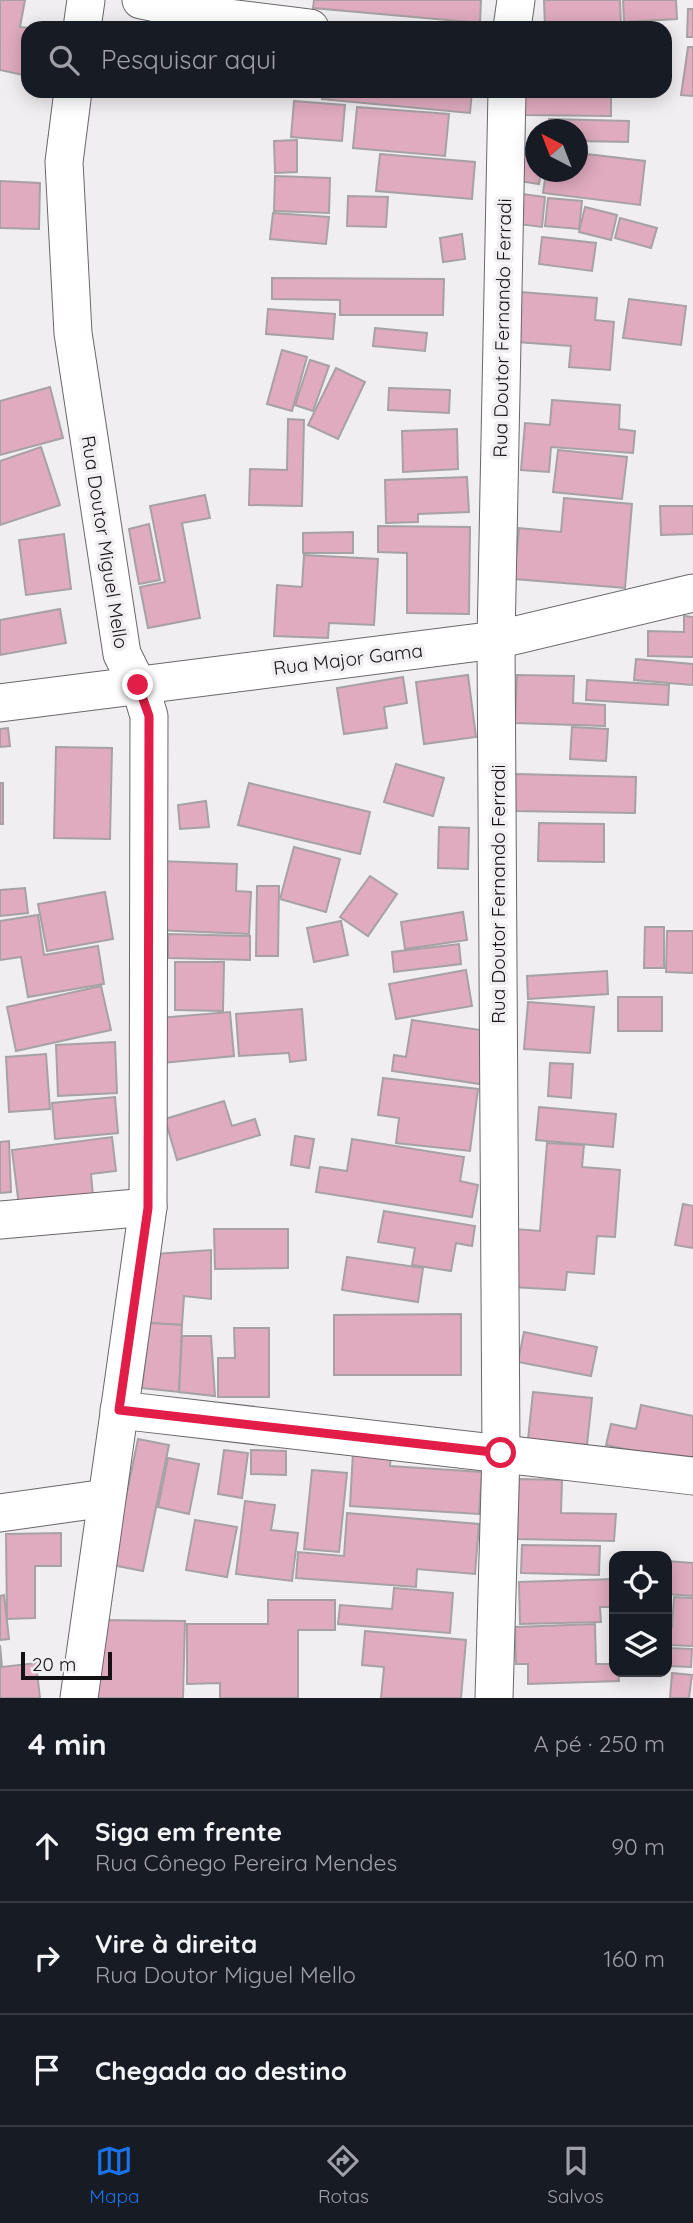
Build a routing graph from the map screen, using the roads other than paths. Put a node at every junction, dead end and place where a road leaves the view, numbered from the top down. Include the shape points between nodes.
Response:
1 (86, 0) edge
2 (141, 0) edge
3 (516, 0) edge
4 (83, 21) edge
5 (253, 21) edge
6 (513, 21) edge
7 (72, 98) edge
8 (507, 98) edge
9 (693, 593) edge
10 (496, 640) junction
11 (138, 685) junction
12 (0, 703) edge
13 (148, 1208) junction
14 (0, 1220) edge
15 (119, 1410) junction
16 (501, 1453) junction
17 (693, 1476) edge
18 (106, 1498) junction
19 (0, 1513) edge
20 (79, 1698) edge
21 (494, 1698) edge

1 - 4 street
2 - 5 street
3 - 6 street
7 - 11 street, Rua Doutor Miguel Mello via 64,162 73,333 122,654
8 - 10 street, Rua Doutor Fernando Ferradi
9 - 10 street, Rua Major Gama
10 - 11 street, Rua Major Gama
10 - 16 street, Rua Doutor Fernando Ferradi
11 - 12 street, Rua Major Gama
11 - 13 street, Rua Doutor Miguel Mello via 149,716
13 - 14 street
13 - 15 street, Rua Doutor Miguel Mello
15 - 16 street
15 - 18 street, Rua Doutor Miguel Mello
16 - 17 street
16 - 21 street, Rua Doutor Fernando Ferradi
18 - 19 street
18 - 20 street, Rua Doutor Miguel Mello

